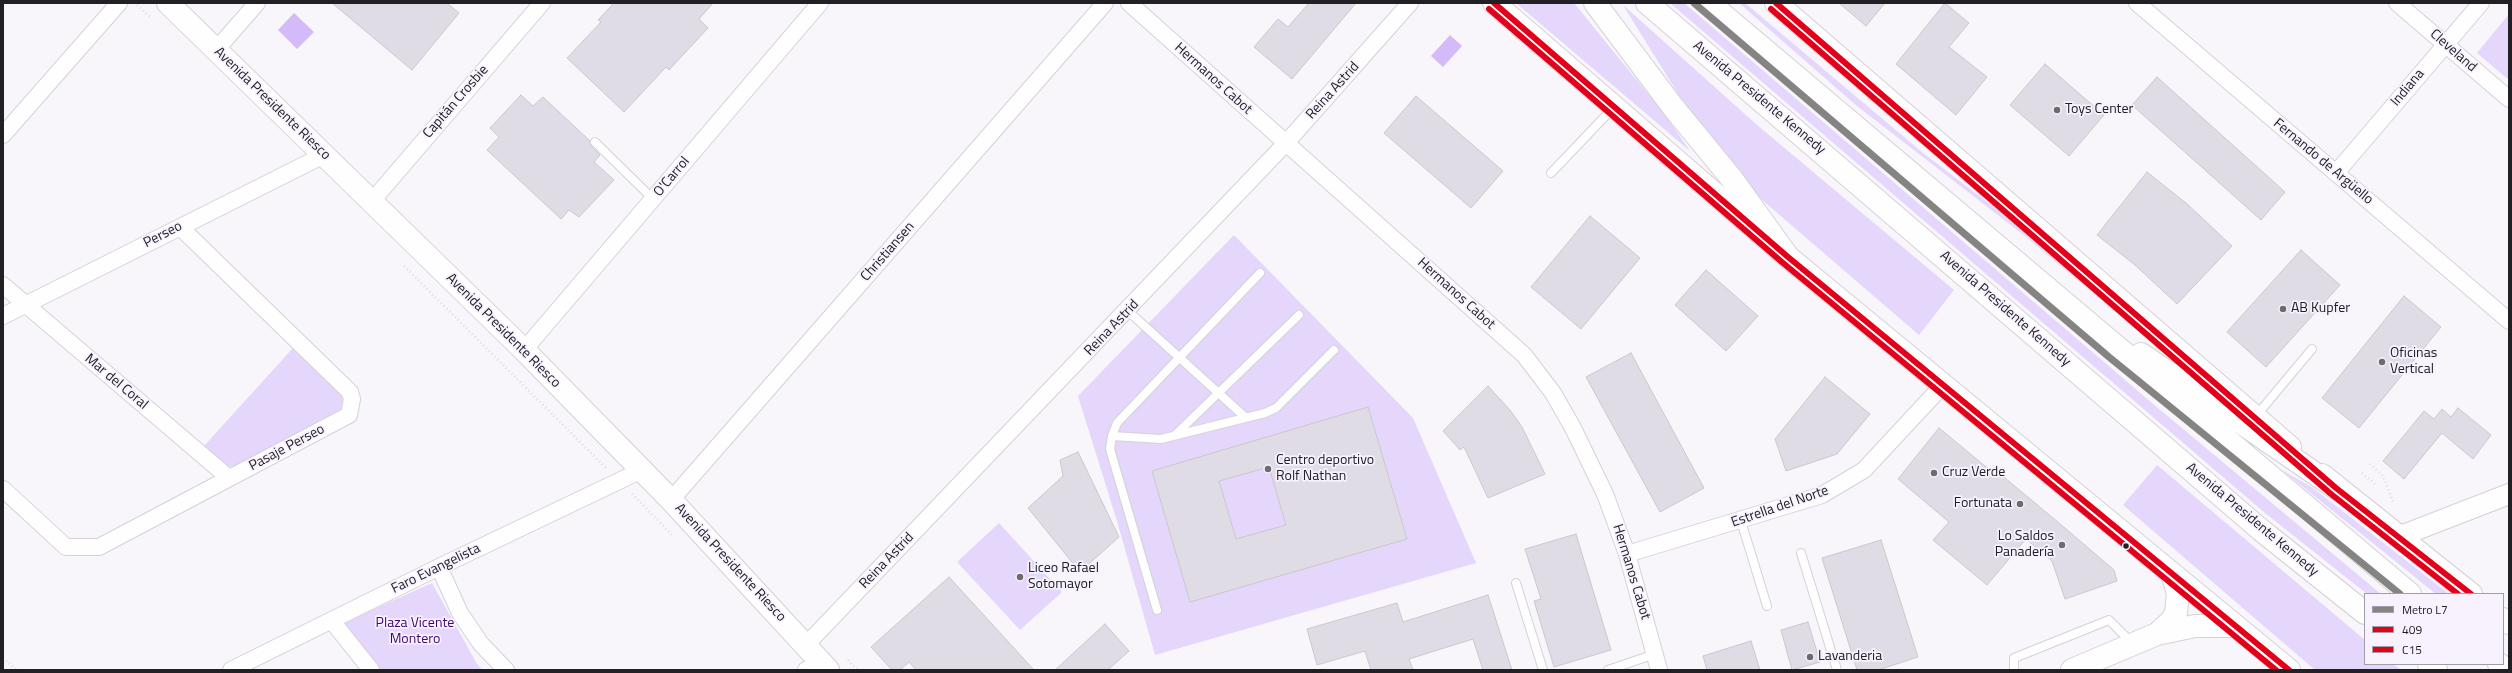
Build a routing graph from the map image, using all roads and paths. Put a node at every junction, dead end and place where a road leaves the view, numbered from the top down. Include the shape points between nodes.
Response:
1 (119, 3) edge
2 (135, 3) edge
3 (168, 3) edge
4 (257, 3) edge
5 (542, 3) edge
6 (820, 3) edge
7 (1105, 3) edge
8 (1410, 3) edge
9 (1494, 3) edge
10 (1595, 3) edge
11 (1647, 3) edge
12 (1709, 3) edge
13 (1776, 3) edge
14 (2137, 3) edge
15 (2397, 3) edge
16 (2481, 3) edge
17 (1135, 5) edge
18 (152, 19) dead end
19 (2445, 44) junction
20 (216, 50) junction
21 (2509, 99) edge
22 (1614, 107) junction
23 (3, 135) edge
24 (595, 142) dead end
25 (1286, 143) junction
26 (324, 155) junction
27 (1551, 173) dead end
28 (2336, 173) junction
29 (653, 199) junction
30 (372, 201) junction
31 (180, 227) junction
32 (1788, 257) junction
33 (399, 261) dead end
34 (1260, 273) dead end
35 (3, 285) edge
36 (2057, 298) junction
37 (26, 304) junction
38 (1128, 311) junction
39 (1299, 315) dead end
40 (3, 316) edge
41 (2509, 321) edge
42 (2312, 349) dead end
43 (524, 350) junction
44 (1334, 350) dead end
45 (1179, 357) junction
46 (1943, 385) junction
47 (1219, 393) junction
48 (1245, 417) junction
49 (2255, 417) junction
50 (1112, 436) junction
51 (1175, 436) junction
52 (2370, 464) dead end
53 (642, 470) junction
54 (2362, 473) dead end
55 (2383, 476) dead end
56 (229, 478) junction
57 (619, 481) junction
58 (2375, 484) dead end
59 (2336, 488) junction
60 (3, 489) edge
61 (2509, 494) edge
62 (671, 500) junction
63 (1742, 521) junction
64 (675, 538) dead end
65 (2398, 538) junction
66 (1801, 553) dead end
67 (1626, 554) junction
68 (439, 567) junction
69 (2172, 574) junction
70 (1516, 583) dead end
71 (2409, 593) edge
72 (2470, 593) edge
73 (1767, 606) dead end
74 (1157, 610) dead end
75 (2364, 612) edge
76 (332, 621) junction
77 (2235, 626) junction
78 (2157, 634) junction
79 (2133, 644) junction
80 (806, 645) junction
81 (1655, 654) junction
82 (3, 658) edge
83 (818, 668) edge
84 (17, 670) edge
85 (231, 670) edge
86 (371, 670) edge
87 (506, 670) edge
88 (1543, 670) edge
89 (1608, 670) edge
90 (1659, 670) edge
91 (1837, 670) edge
92 (2014, 670) edge
93 (2072, 670) edge
94 (2289, 670) edge

1 - 23 street
2 - 18 path
3 - 20 main road, Avenida Presidente Riesco
4 - 20 street
5 - 30 street, Capitán Crosbie
6 - 29 street, O'Carrol
7 - 62 street, Christiansen
8 - 25 street, Reina Astrid
9 - 22 main road
10 - 32 main road via 1673,107 1732,179
11 - 75 main road, Avenida Presidente Kennedy via 2255,524
12 - 36 main road
13 - 49 main road
14 - 28 street, Fernando de Argüello
15 - 19 street, Cleveland
16 - 19 street, Indiana
17 - 25 street, Hermanos Cabot
19 - 21 street, Cleveland
19 - 28 street, Indiana
20 - 26 main road, Avenida Presidente Riesco
22 - 27 lane
22 - 32 main road
24 - 29 lane
25 - 38 street, Reina Astrid
25 - 67 street, Hermanos Cabot via 1524,355 1553,393 1574,428 1605,494
26 - 30 main road, Avenida Presidente Riesco
26 - 31 street, Perseo
28 - 41 street, Fernando de Argüello
29 - 43 street, O'Carrol
30 - 43 main road, Avenida Presidente Riesco
31 - 37 street, Perseo
31 - 56 street, Pasaje Perseo via 350,392 352,399 349,415
32 - 46 main road
33 - 57 path
34 - 45 lane
35 - 37 street, Mar del Coral
36 - 59 main road via 2171,373
36 - 71 main road
37 - 40 street, Perseo
37 - 56 street, Mar del Coral
38 - 45 lane
38 - 80 street, Reina Astrid
39 - 47 lane
42 - 49 lane
43 - 53 main road, Avenida Presidente Riesco
44 - 48 lane via 1276,408
45 - 47 lane
45 - 50 lane via 1117,423
46 - 63 street, Estrella del Norte via 1864,470 1822,495
46 - 69 main road
47 - 48 lane
47 - 51 lane
48 - 51 lane
49 - 59 main road
50 - 51 lane via 1147,440
50 - 74 lane via 1110,449
52 - 55 path
53 - 57 street, Faro Evangelista
53 - 62 main road, Avenida Presidente Riesco
54 - 58 path
56 - 60 street, Pasaje Perseo via 99,547 84,548 66,547
57 - 64 path
57 - 68 street, Faro Evangelista
59 - 65 main road
61 - 65 street
62 - 80 main road, Avenida Presidente Riesco
63 - 67 street, Estrella del Norte
63 - 73 lane
65 - 72 main road
66 - 91 lane
67 - 81 street, Hermanos Cabot
68 - 76 street, Faro Evangelista
68 - 87 street via 460,613 481,644
69 - 77 main road
69 - 78 main road via 2178,593 2178,603 2171,621
70 - 88 lane
76 - 85 street, Faro Evangelista
76 - 86 street
77 - 78 main road via 2195,626
77 - 94 main road
78 - 79 main road
79 - 92 lane via 2109,620 2014,658
79 - 93 main road
80 - 83 main road, Avenida Presidente Riesco
81 - 89 lane
81 - 90 street, Hermanos Cabot
82 - 84 path

